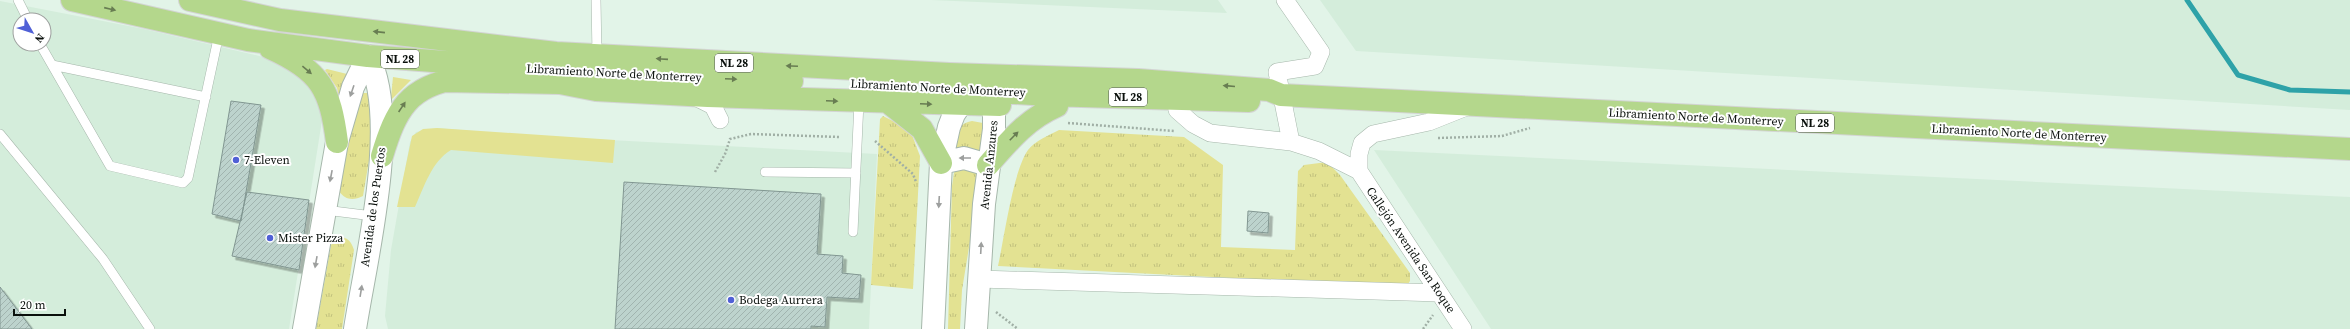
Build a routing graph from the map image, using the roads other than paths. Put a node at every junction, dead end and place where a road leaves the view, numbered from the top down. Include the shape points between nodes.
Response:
1 (18, 0) edge
2 (72, 0) edge
3 (176, 0) edge
4 (190, 0) edge
5 (596, 0) edge
6 (1284, 0) edge
7 (24, 12) edge
8 (220, 33) junction
9 (248, 40) junction
10 (45, 52) edge
11 (368, 56) junction
12 (554, 62) junction
13 (598, 63) junction
14 (52, 65) junction
15 (820, 67) junction
16 (574, 72) junction
17 (1138, 80) junction
18 (444, 81) junction
19 (640, 93) junction
20 (206, 97) junction
21 (967, 98) junction
22 (1275, 98) junction
23 (859, 102) junction
24 (889, 103) junction
25 (991, 105) junction
26 (1057, 106) junction
27 (1469, 106) junction
28 (1177, 110) junction
29 (0, 134) edge
30 (337, 142) junction
31 (1291, 142) junction
32 (2350, 149) edge
33 (382, 156) junction
34 (941, 163) junction
35 (988, 165) junction
36 (1359, 171) junction
37 (765, 172) dead end
38 (856, 174) junction
39 (325, 210) junction
40 (373, 216) junction
41 (853, 232) dead end
42 (979, 279) junction
43 (1439, 293) junction
44 (150, 329) edge
45 (304, 329) edge
46 (355, 329) edge
47 (933, 329) edge
48 (976, 329) edge
49 (1463, 329) edge

1 - 7 lane
2 -> 8 main road, NL 28
3 - 11 main road via 211,15 236,22 339,41
12 -> 4 main road, Libramiento Norte de Monterrey / NL 28 via 280,20
5 - 13 lane
6 - 22 street via 1321,52 1315,66 1276,72
8 - 9 main road, NL 28
8 - 20 lane
9 - 11 main road, NL 28
9 -> 30 main road via 284,54 318,80 331,106
10 - 14 lane
11 - 12 main road via 390,48
11 -> 30 street via 353,87
11 - 33 street, Avenida de los Puertos via 376,74 381,98
12 - 13 main road, Libramiento Norte de Monterrey / NL 28
12 - 16 main road, Libramiento Norte de Monterrey / NL 28
12 - 18 main road
15 -> 13 main road, Libramiento Norte de Monterrey / NL 28 via 665,60
13 - 16 main road, Libramiento Norte de Monterrey / NL 28
13 -> 21 main road, Libramiento Norte de Monterrey / NL 28
14 - 20 lane
14 - 20 lane via 110,166 183,183 188,178
15 - 17 main road, Libramiento Norte de Monterrey / NL 28
15 - 21 main road via 859,74 945,79 962,83
16 - 19 main road
17 - 21 main road via 1121,86 984,83
22 -> 17 main road, Libramiento Norte de Monterrey / NL 28 via 1269,90
18 - 19 main road via 560,83 596,90
33 -> 18 main road via 392,125 408,99 419,91
19 -> 23 main road
21 - 22 main road, Libramiento Norte de Monterrey / NL 28
24 -> 21 main road
21 - 25 street, Avenida Anzures via 988,98
21 - 34 street via 949,127
22 - 27 main road, Libramiento Norte de Monterrey / NL 28
22 - 28 main road via 1247,107
22 - 31 street
23 - 24 main road
23 - 38 lane
24 - 34 main road via 922,129
25 - 26 main road
25 - 35 street, Avenida Anzures via 994,129
26 - 28 main road via 1134,112
35 -> 26 main road via 1028,122 1038,114
27 - 32 main road, Libramiento Norte de Monterrey / NL 28
27 - 36 street via 1429,122 1373,134 1362,143 1358,154
28 - 31 street via 1193,124 1210,133
29 - 44 lane via 103,259
30 -> 39 street
31 - 36 street via 1319,151
33 - 40 street, Avenida de los Puertos
35 -> 34 street via 964,158
34 -> 47 street
42 -> 35 street, Avenida Anzures
36 - 43 street, Callejón Avenida San Roque
37 - 38 lane
38 - 41 lane
39 - 40 lane
39 -> 45 street
46 -> 40 street, Avenida de los Puertos
42 - 43 street
42 - 48 street, Avenida Anzures
43 - 49 street, Callejón Avenida San Roque

